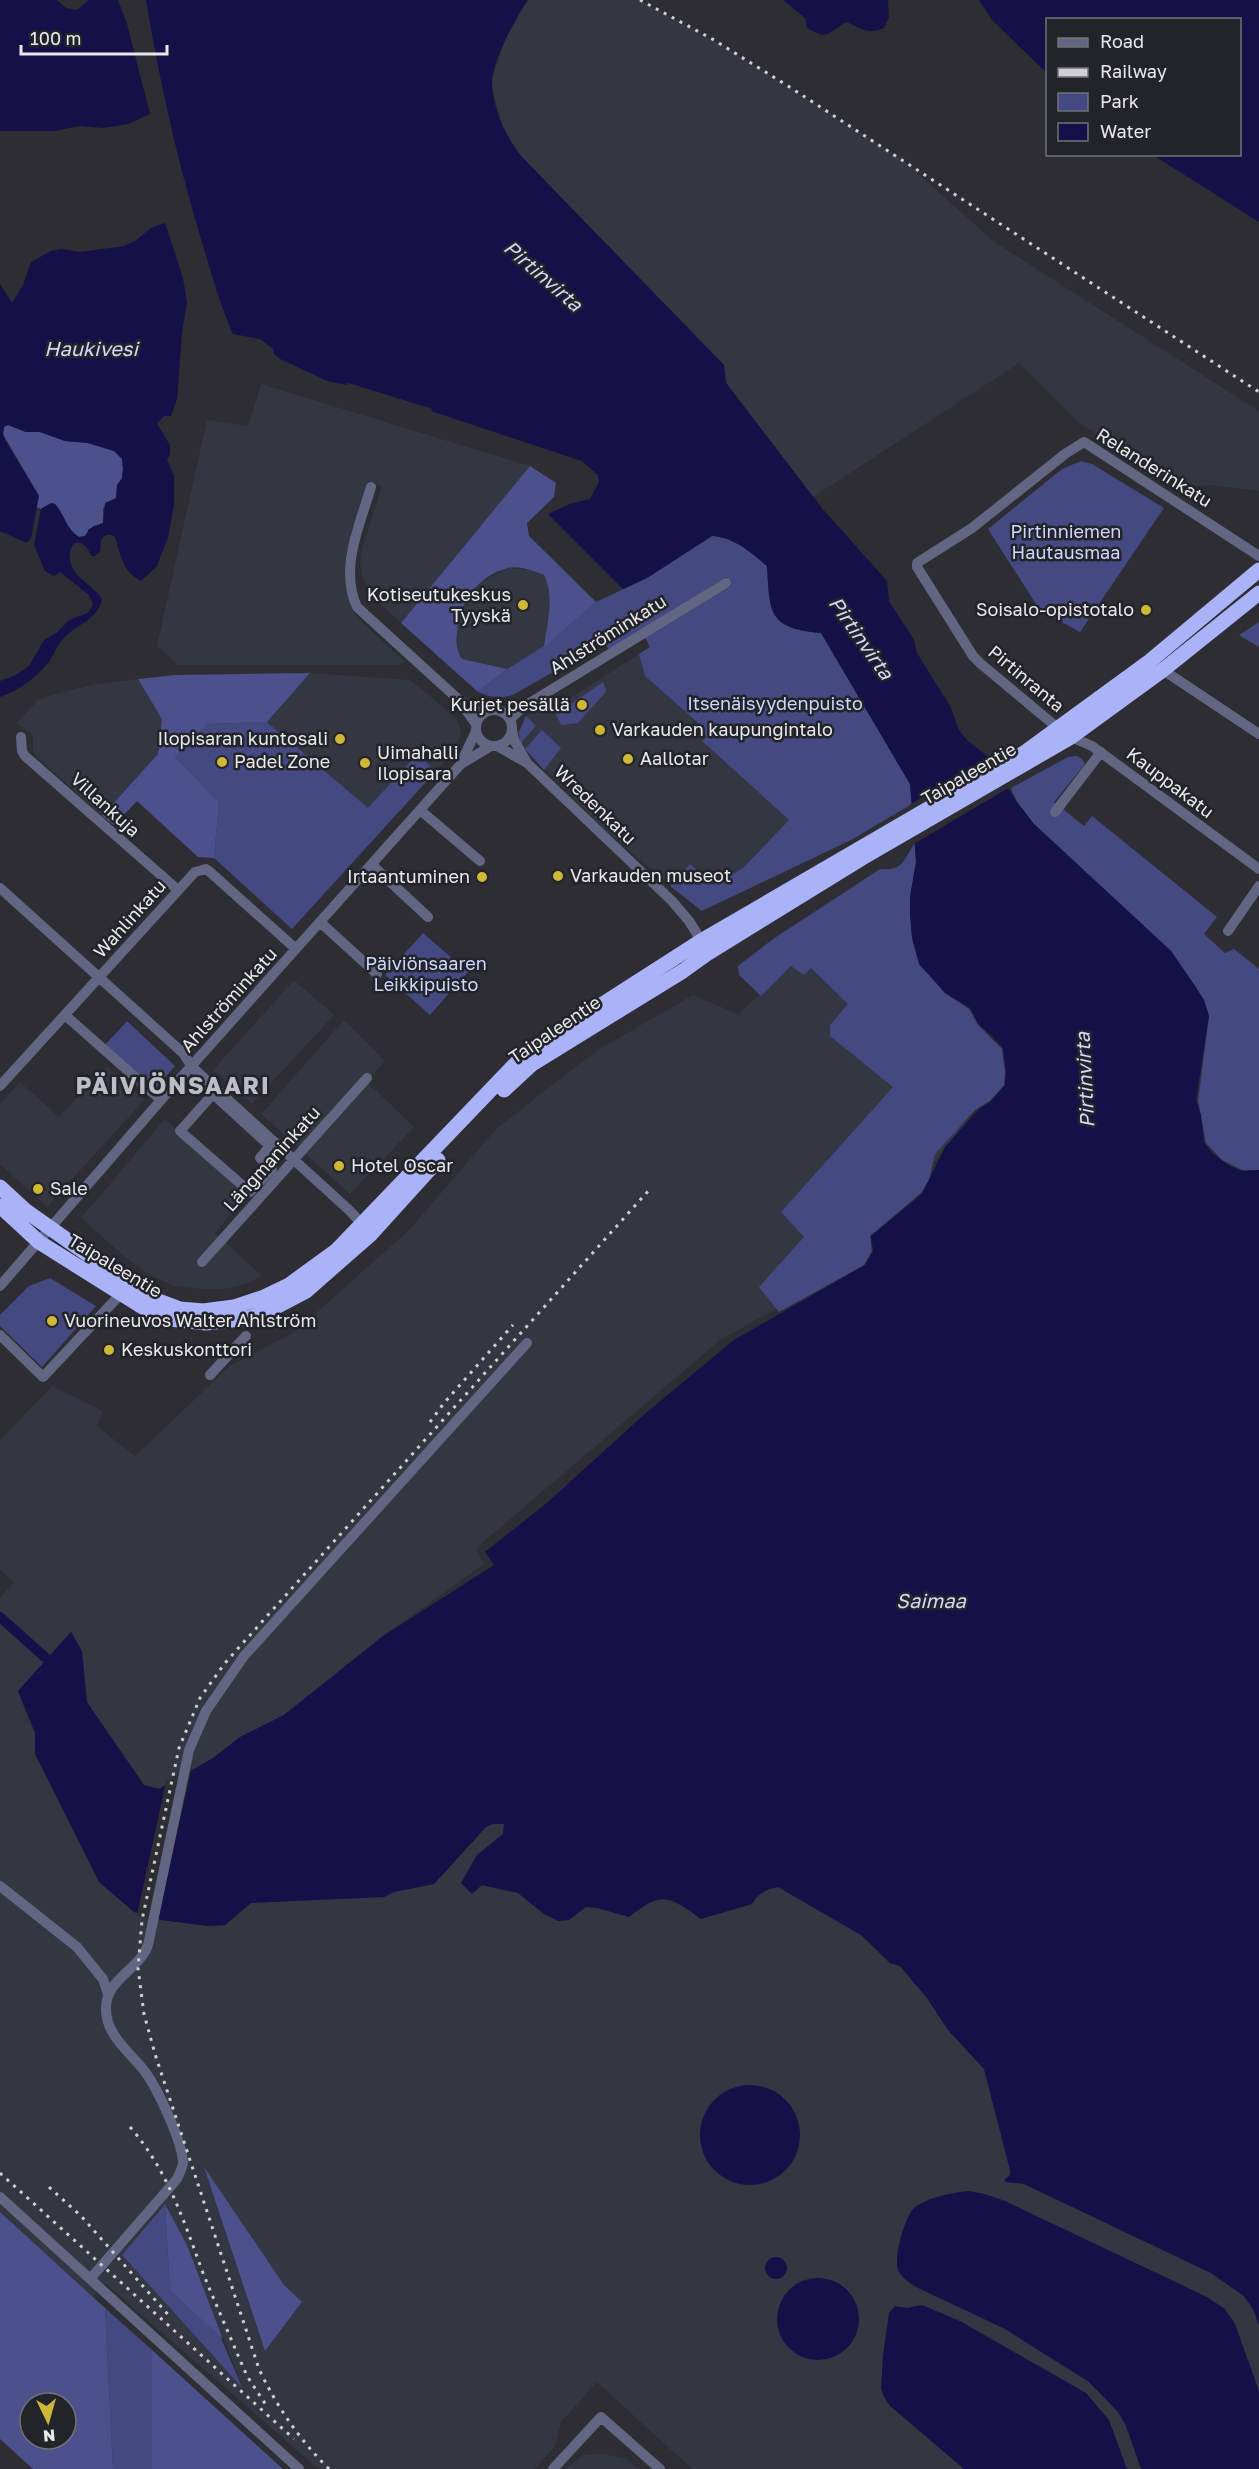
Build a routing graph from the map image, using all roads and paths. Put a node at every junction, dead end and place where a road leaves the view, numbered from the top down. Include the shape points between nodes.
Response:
1 (371, 487) dead end
2 (1259, 556) edge
3 (917, 563) joint
4 (1259, 570) edge
5 (726, 583) dead end
6 (1259, 593) edge
7 (1156, 665) junction
8 (459, 700) junction
9 (483, 714) junction
10 (510, 719) junction
11 (476, 727) junction
12 (512, 730) junction
13 (1065, 733) junction
14 (1259, 734) edge
15 (21, 737) dead end
16 (494, 746) junction
17 (1101, 752) junction
18 (527, 763) junction
19 (461, 764) junction
20 (420, 810) junction
21 (1055, 812) dead end
22 (480, 861) dead end
23 (372, 865) junction
24 (1259, 870) edge
25 (1259, 886) edge
26 (0, 888) edge
27 (178, 890) junction
28 (428, 917) dead end
29 (320, 922) junction
30 (1228, 931) dead end
31 (705, 947) junction
32 (296, 949) junction
33 (377, 974) dead end
34 (100, 977) junction
35 (65, 1014) junction
36 (192, 1067) junction
37 (367, 1078) dead end
38 (0, 1086) edge
39 (161, 1100) junction
40 (293, 1160) junction
41 (272, 1168) joint
42 (0, 1187) edge
43 (0, 1206) edge
44 (50, 1228) junction
45 (366, 1229) junction
46 (39, 1242) junction
47 (202, 1262) dead end
48 (0, 1286) edge
49 (117, 1298) dead end
50 (0, 1335) edge
51 (246, 1336) dead end
52 (527, 1343) dead end
53 (210, 1375) dead end
54 (0, 1886) edge
55 (108, 1994) junction
56 (0, 2197) edge
57 (90, 2278) junction
58 (299, 2469) edge
59 (553, 2469) edge
60 (660, 2469) edge

1 - 8 street via 352,555 354,600 362,614
2 - 3 street, Relanderinkatu via 1084,442 972,528
3 - 13 street, Pirtinranta via 973,656
4 - 7 highway
5 - 10 street, Ahlströminkatu via 523,707
6 - 7 highway
7 - 13 highway, Taipaleentie
7 - 14 street
8 - 9 street
8 - 11 street
9 - 10 street via 494,710
9 - 11 street
10 - 12 street
11 - 16 street via 481,741
11 - 19 street, Ahlströminkatu
12 - 16 street via 507,741
12 - 18 street, Wredenkatu
13 - 17 street, Kauppakatu
13 - 31 highway, Taipaleentie
15 - 27 street, Villankuja via 25,756
16 - 18 street, Wredenkatu
16 - 19 street, Ahlströminkatu
17 - 21 street
17 - 24 street, Kauppakatu
18 - 31 street, Wredenkatu via 672,901
19 - 20 street, Ahlströminkatu
20 - 22 street
20 - 23 street, Ahlströminkatu
23 - 28 street
23 - 29 street, Ahlströminkatu
25 - 30 street
26 - 34 street
27 - 32 street, Wahlinkatu via 195,872 206,869
27 - 34 street, Wahlinkatu
29 - 32 street, Ahlströminkatu
29 - 33 street
31 - 45 highway, Taipaleentie via 525,1054
32 - 36 street, Ahlströminkatu
34 - 35 street, Wahlinkatu
34 - 36 street via 183,1053
35 - 38 street, Wahlinkatu
35 - 39 street
36 - 39 street, Ahlströminkatu
36 - 40 street
37 - 40 street, Längmaninkatu
39 - 44 street, Ahlströminkatu
40 - 45 street
40 - 47 street, Längmaninkatu
41 - 41 street via 250,1192 180,1131 213,1094 270,1146 260,1158
42 - 44 highway, Taipaleentie
43 - 46 highway, Taipaleentie
44 - 45 highway, Taipaleentie via 148,1297 180,1309 203,1311 241,1305 289,1285
44 - 46 street, Ahlströminkatu
45 - 46 highway, Taipaleentie via 306,1291 249,1318 206,1323 170,1319 144,1308
46 - 48 street, Ahlströminkatu
49 - 50 street via 43,1377
51 - 53 street
52 - 55 street via 244,1656 206,1711 189,1750 144,1954
54 - 55 street via 77,1947 103,1979
55 - 57 street via 106,2019 113,2035 153,2084 183,2163 177,2179
56 - 57 street
57 - 58 street
59 - 60 street via 601,2417

